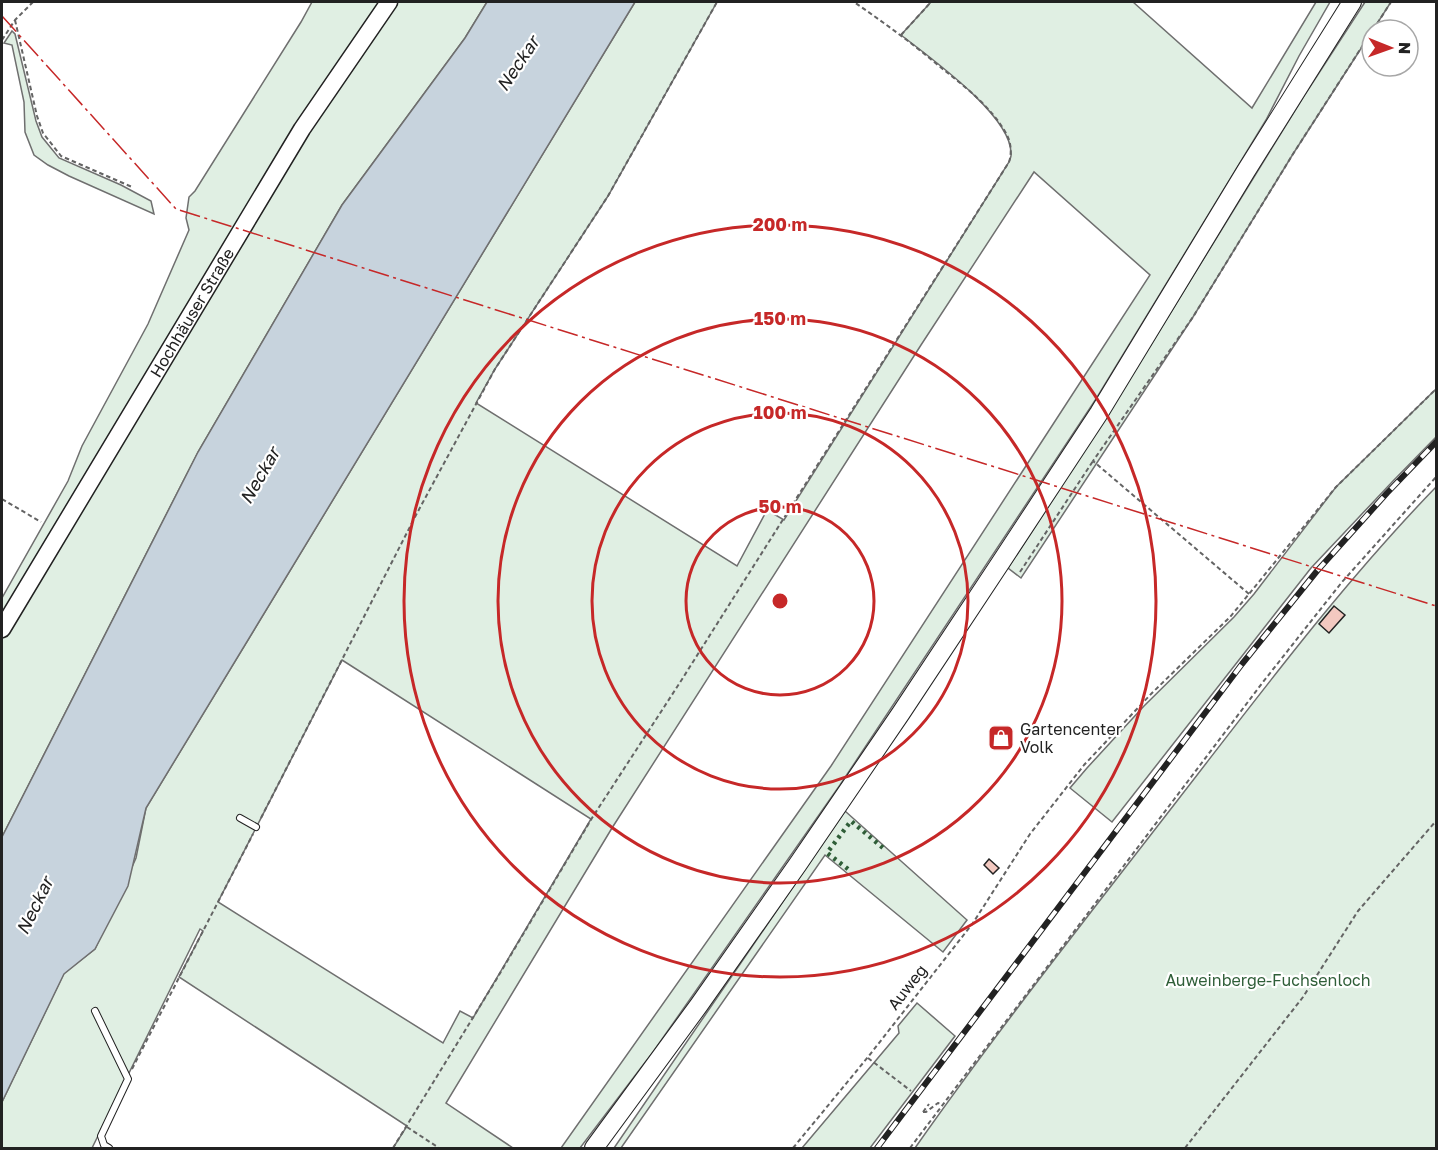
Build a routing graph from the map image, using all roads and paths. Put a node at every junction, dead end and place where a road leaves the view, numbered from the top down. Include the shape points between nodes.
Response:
1 (33, 2) edge
2 (389, 2) edge
3 (717, 2) edge
4 (854, 2) edge
5 (931, 2) edge
6 (1352, 2) edge
7 (1391, 2) edge
8 (1381, 18) edge
9 (15, 20) junction
10 (901, 34) junction
11 (2, 40) edge
12 (1360, 50) edge
13 (132, 187) dead end
14 (1437, 389) edge
15 (1093, 461) junction
16 (1437, 477) edge
17 (2, 499) edge
18 (41, 522) dead end
19 (1020, 572) dead end
20 (1250, 594) junction
21 (2, 629) edge
22 (240, 818) dead end
23 (1437, 821) edge
24 (256, 827) junction
25 (95, 1011) dead end
26 (867, 1057) junction
27 (128, 1079) junction
28 (911, 1091) dead end
29 (929, 1104) dead end
30 (942, 1105) junction
31 (407, 1126) junction
32 (109, 1149) edge
33 (393, 1149) edge
34 (439, 1149) edge
35 (594, 1149) edge
36 (793, 1149) edge
37 (910, 1149) edge
38 (1185, 1149) edge

1 - 9 path
2 - 21 main road, Hochhäuser Straße via 302,129
3 - 24 path via 608,196 495,369
4 - 10 path
5 - 10 path
6 - 35 main road via 1099,413 995,571 798,864
7 - 8 path
9 - 11 path
9 - 13 path via 43,133 61,156
10 - 31 path via 975,94 992,114 1008,136 1012,154 1009,162 592,818
12 - 15 path via 1193,317
14 - 20 path, Auweg via 1336,487
15 - 19 path
15 - 20 path
16 - 30 path via 1328,600 1263,682
17 - 18 path
20 - 26 path, Auweg via 1084,765 1030,834 973,923
22 - 24 lane
23 - 38 path via 1358,911 1303,997
24 - 27 path
25 - 27 lane
26 - 28 path
26 - 36 path, Auweg
27 - 32 lane via 101,1136
29 - 30 path via 923,1112 938,1103
30 - 37 path
31 - 33 path
31 - 34 path

